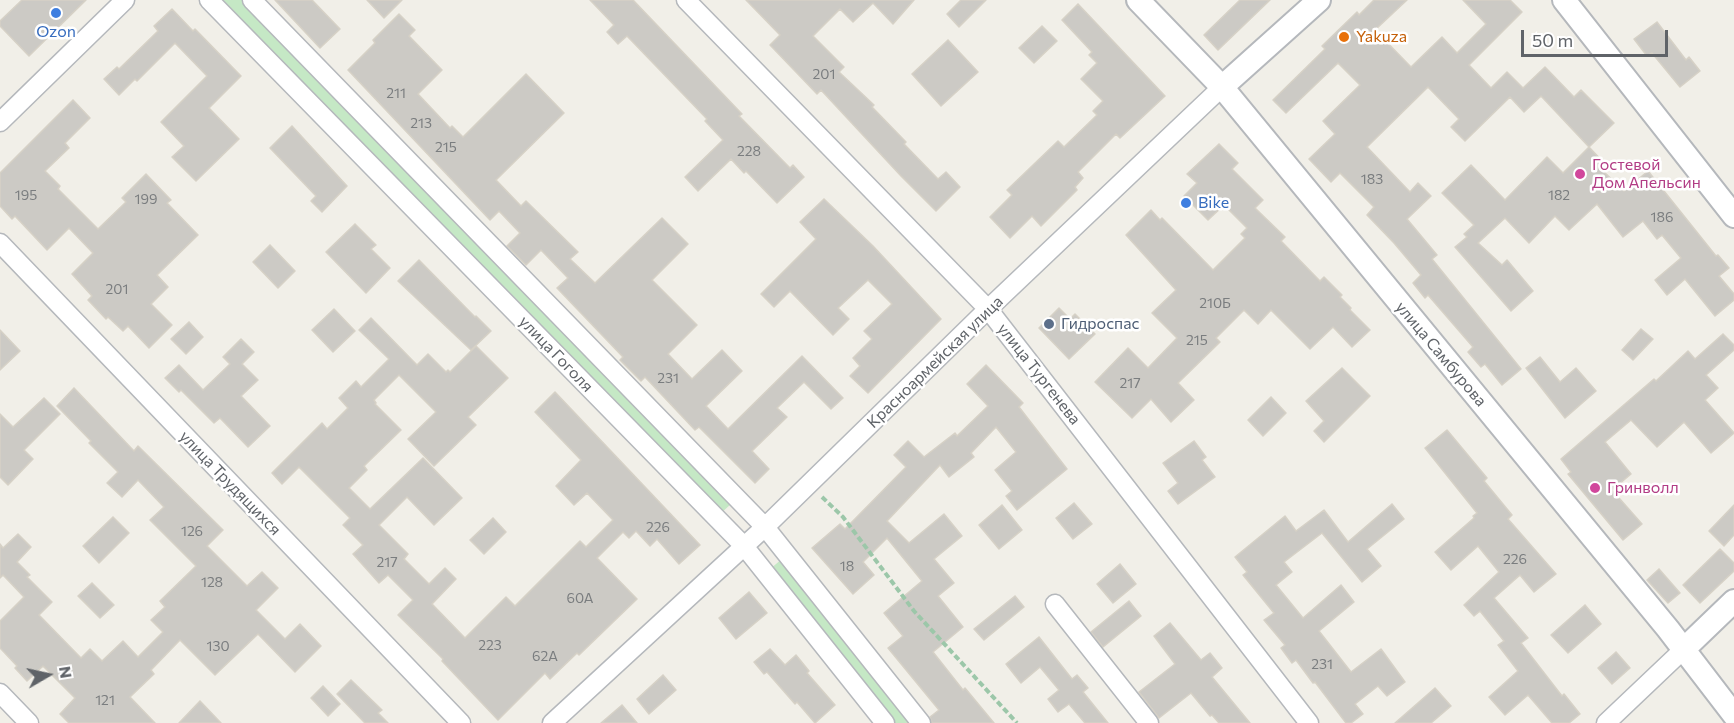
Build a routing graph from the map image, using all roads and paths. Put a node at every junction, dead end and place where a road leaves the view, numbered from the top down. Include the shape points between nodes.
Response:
1 (125, 0) edge
2 (209, 0) edge
3 (252, 0) edge
4 (686, 0) edge
5 (1138, 0) edge
6 (1319, 0) edge
7 (1564, 0) edge
8 (1222, 87) junction
9 (0, 122) edge
10 (1734, 216) edge
11 (0, 243) edge
12 (988, 309) junction
13 (809, 485) junction
14 (765, 527) junction
15 (744, 546) junction
16 (1734, 601) edge
17 (1055, 604) dead end
18 (1684, 649) junction
19 (0, 693) edge
20 (1734, 715) edge
21 (28, 723) edge
22 (461, 723) edge
23 (552, 723) edge
24 (885, 723) edge
25 (921, 723) edge
26 (1017, 723) edge
27 (1149, 723) edge
28 (1310, 723) edge
29 (1606, 723) edge

1 - 9 street
2 - 15 street, улица Гоголя
3 - 14 street, улица Гоголя
4 - 12 street, улица Тургенева
5 - 8 street, улица Самбурова
6 - 8 street, Красноармейская улица
7 - 10 street
8 - 12 street, Красноармейская улица
8 - 18 street, улица Самбурова
11 - 22 street, улица Трудящихся
12 - 13 street, Красноармейская улица
12 - 28 street, улица Тургенева
13 - 14 street, Красноармейская улица
13 - 26 path via 843,517 914,611
14 - 15 street, Красноармейская улица
14 - 25 street, улица Гоголя
15 - 23 street, Красноармейская улица
15 - 24 street, улица Гоголя
16 - 18 street
17 - 27 street
18 - 20 street, улица Самбурова
18 - 29 street
19 - 21 street

